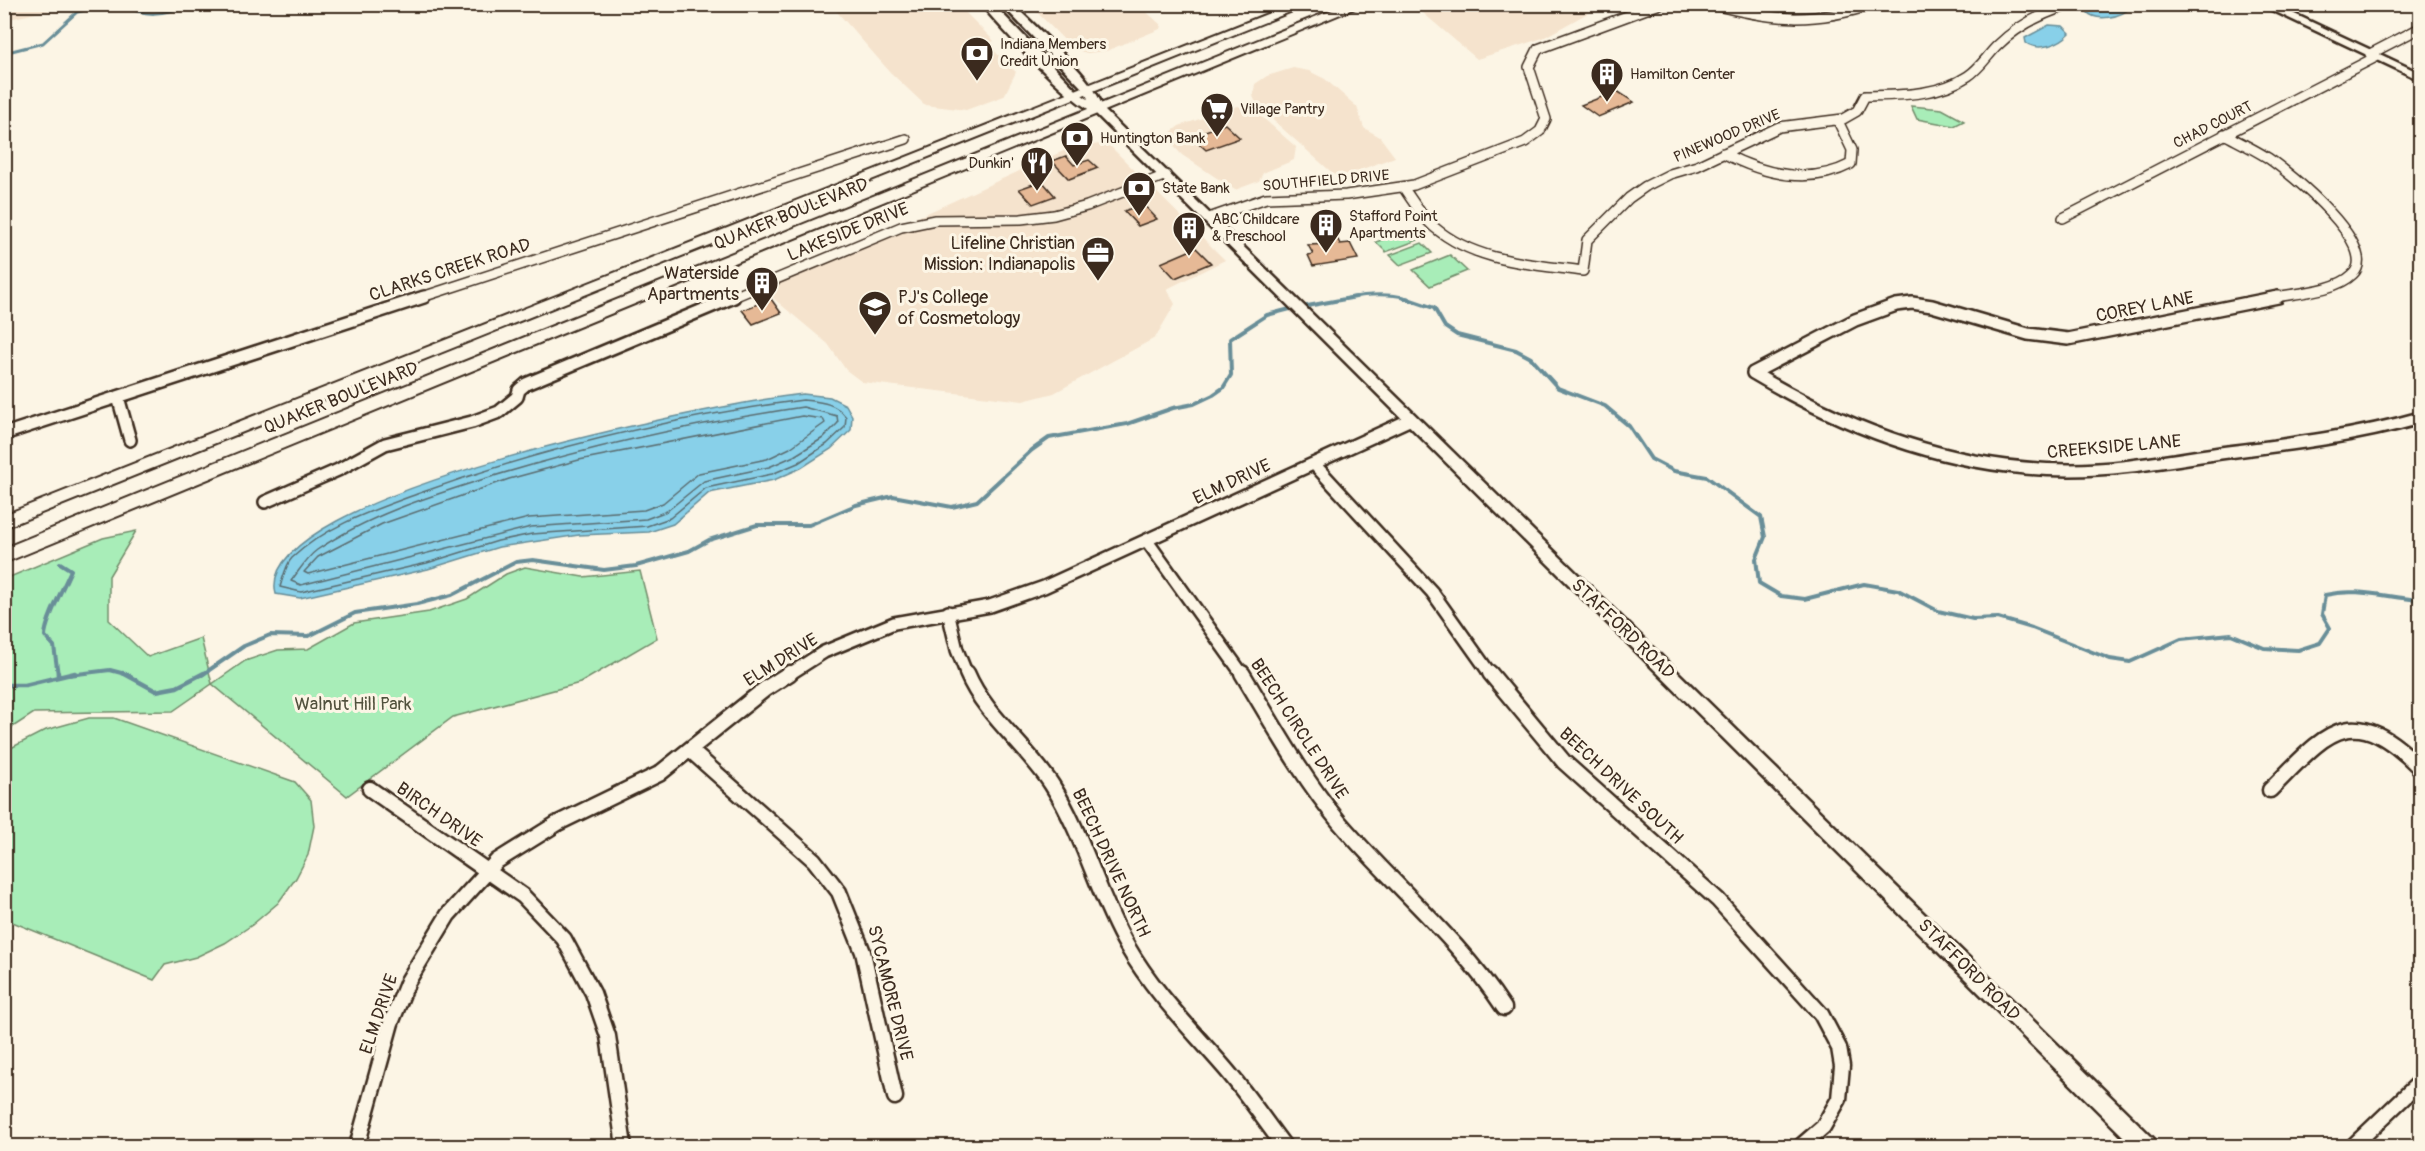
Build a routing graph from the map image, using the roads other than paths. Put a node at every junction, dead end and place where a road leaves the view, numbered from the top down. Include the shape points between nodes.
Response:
1 (986, 4) edge
2 (1005, 4) edge
3 (1304, 4) edge
4 (1359, 4) edge
5 (1660, 4) edge
6 (1711, 4) edge
7 (1875, 4) edge
8 (2073, 4) edge
9 (2264, 4) edge
10 (2421, 28) edge
11 (2373, 56) junction
12 (2421, 77) edge
13 (1090, 90) junction
14 (1075, 96) junction
15 (1099, 111) junction
16 (1838, 121) junction
17 (2224, 134) junction
18 (906, 139) dead end
19 (1723, 153) junction
20 (1166, 175) junction
21 (1403, 187) junction
22 (1209, 218) junction
23 (2063, 218) dead end
24 (1753, 373) joint
25 (118, 397) junction
26 (2421, 418) edge
27 (1409, 420) junction
28 (4, 434) edge
29 (130, 440) dead end
30 (1314, 464) junction
31 (265, 502) dead end
32 (4, 522) edge
33 (1147, 541) junction
34 (4, 556) edge
35 (948, 612) junction
36 (690, 750) junction
37 (2421, 768) edge
38 (370, 789) dead end
39 (2270, 790) dead end
40 (487, 871) junction
41 (1504, 1008) dead end
42 (2421, 1082) edge
43 (895, 1097) dead end
44 (357, 1146) edge
45 (624, 1146) edge
46 (1284, 1146) edge
47 (1801, 1146) edge
48 (2147, 1146) edge
49 (2353, 1146) edge

1 - 14 main road, STAFFORD ROAD
2 - 13 main road, STAFFORD ROAD
3 - 13 main road, QUAKER BOULEVARD
4 - 15 main road, QUAKER BOULEVARD
5 - 21 street, SOUTHFIELD DRIVE via 1539,49 1528,68 1546,119 1534,136
6 - 7 street via 1781,20 1813,21 1839,17
8 - 16 street via 2015,30 1962,80 1922,93 1865,96 1857,111
9 - 11 street
10 - 11 street, CHAD COURT
11 - 12 street
11 - 17 street, CHAD COURT
13 - 14 main road, QUAKER BOULEVARD
13 - 15 main road, STAFFORD ROAD
14 - 15 main road, STAFFORD ROAD
14 - 32 main road, QUAKER BOULEVARD
15 - 20 street, STAFFORD ROAD
15 - 34 main road, QUAKER BOULEVARD
16 - 19 street, PINEWOOD DRIVE via 1779,127
16 - 19 street via 1852,150 1851,164 1839,172 1769,172 1745,166
17 - 23 street, CHAD COURT
17 - 24 street, COREY LANE via 2286,171 2345,229 2360,255 2351,275 2333,285 2068,339 2040,338 1938,308 1897,304 1875,310
18 - 25 street, CLARKS CREEK ROAD
19 - 21 street, PINEWOOD DRIVE via 1670,174 1629,198 1587,240 1583,271 1497,257 1464,246 1433,226
20 - 22 street, STAFFORD ROAD
20 - 31 street, LAKESIDE DRIVE via 1039,218 939,217 901,227 526,384 499,412 385,444
21 - 22 street, SOUTHFIELD DRIVE via 1346,195 1266,198
22 - 27 street, STAFFORD ROAD
24 - 26 street, CREEKSIDE LANE via 1824,415 1877,436 1954,457 2026,469 2097,468 2173,459 2348,436
25 - 28 street, CLARKS CREEK ROAD
25 - 29 street
27 - 30 street, ELM DRIVE
27 - 48 street, STAFFORD ROAD
30 - 33 street, ELM DRIVE
30 - 47 street, BEECH DRIVE SOUTH via 1432,592 1495,680 1564,762 1718,900 1821,1014 1839,1048 1839,1099 1823,1127
33 - 35 street, ELM DRIVE via 1012,599
33 - 41 street, BEECH CIRCLE DRIVE via 1217,635 1318,797 1389,878 1458,947 1486,979
35 - 36 street, ELM DRIVE via 894,623 824,652 765,689
35 - 46 street, BEECH DRIVE NORTH via 957,650 975,693 1052,785 1079,833 1107,907 1132,955 1161,997 1224,1068
36 - 40 street, ELM DRIVE via 636,787 513,849
36 - 43 street, SYCAMORE DRIVE via 814,860 839,892 863,952
37 - 39 street via 2387,740 2343,730 2322,738
38 - 40 street, BIRCH DRIVE
40 - 44 street, ELM DRIVE via 448,915 408,981
40 - 45 street, BIRCH DRIVE via 542,914 581,966 608,1036
42 - 49 street

